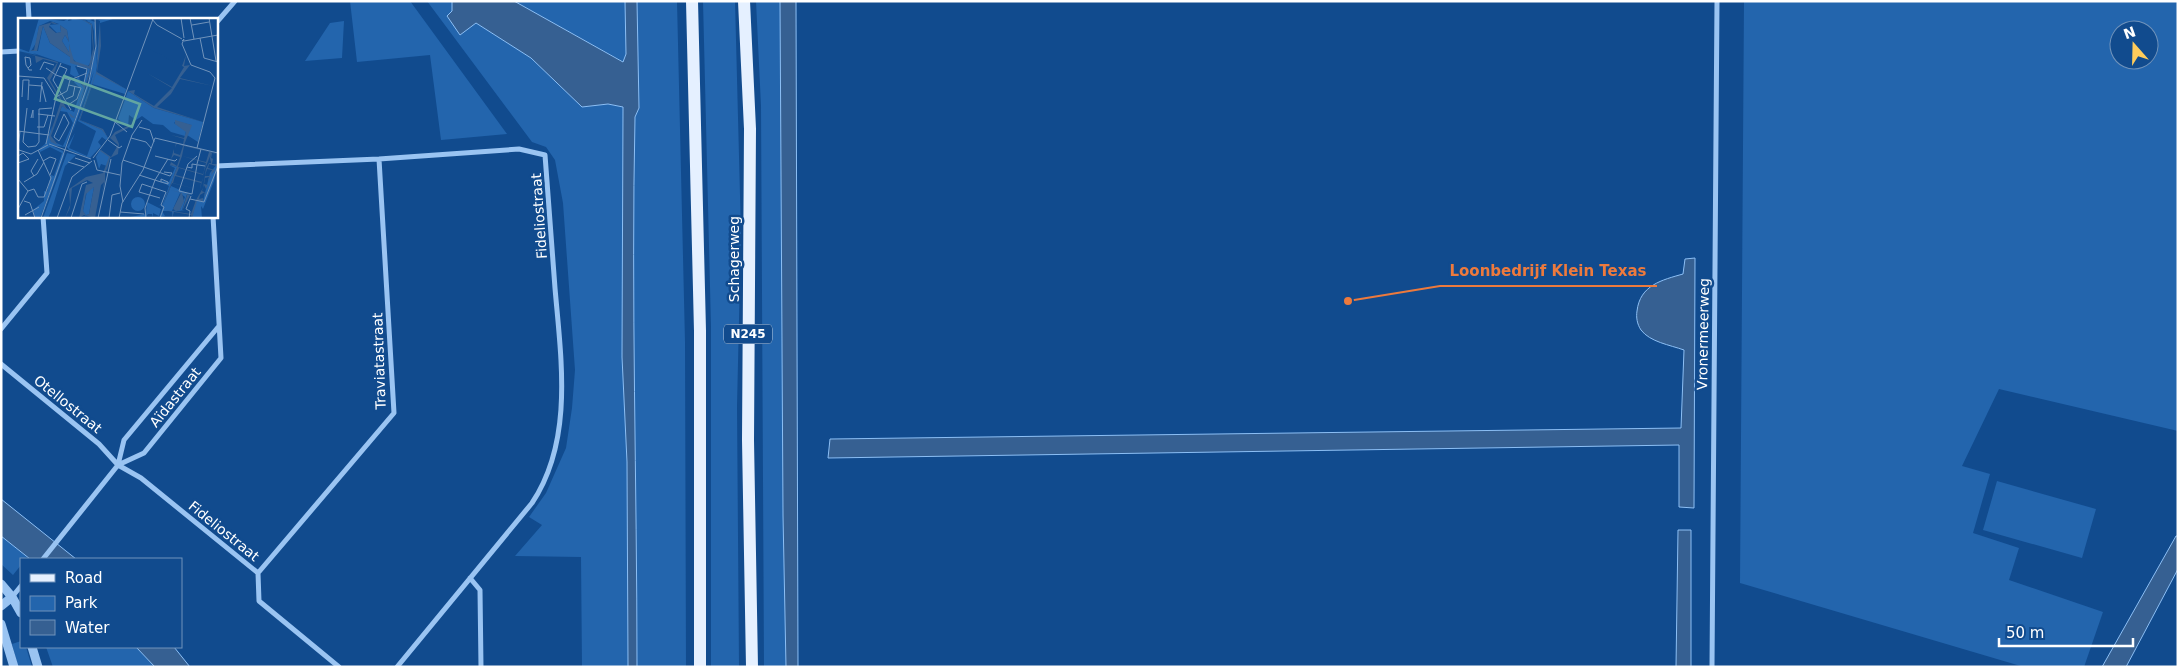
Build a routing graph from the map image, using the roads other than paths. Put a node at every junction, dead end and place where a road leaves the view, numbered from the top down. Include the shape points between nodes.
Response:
1 (28, 1) edge
2 (235, 1) edge
3 (692, 1) edge
4 (744, 1) edge
5 (1717, 1) edge
6 (29, 18) edge
7 (218, 20) edge
8 (18, 51) edge
9 (1, 52) edge
10 (379, 159) junction
11 (218, 166) edge
12 (43, 218) edge
13 (213, 218) edge
14 (220, 325) junction
15 (1, 329) edge
16 (1, 364) edge
17 (118, 465) junction
18 (44, 558) edge
19 (258, 573) junction
20 (470, 578) junction
21 (1, 584) edge
22 (20, 587) edge
23 (12, 597) junction
24 (1, 606) edge
25 (20, 611) edge
26 (1, 624) edge
27 (32, 648) edge
28 (14, 667) edge
29 (38, 667) edge
30 (340, 667) edge
31 (397, 667) edge
32 (481, 667) edge
33 (700, 667) edge
34 (752, 667) edge
35 (1712, 667) edge

1 - 6 street
2 - 7 street
3 - 33 main road via 700,331
4 - 34 main road, Schagerweg / N245 via 750,128 748,440
5 - 35 street, Vronermeerweg
8 - 9 street
10 - 11 street, Fideliostraat
10 - 19 street, Traviatastraat via 394,413
10 - 20 street, Fideliostraat via 519,149 545,154 563,381 558,430 540,491
12 - 15 street via 47,273
13 - 14 street, Aïdastraat
14 - 17 street, Aïdastraat via 124,440
14 - 17 street, Aïdastraat via 221,358 144,453
16 - 17 street, Otellostraat via 99,444
17 - 18 street, Aïdastraat
17 - 19 street, Fideliostraat via 141,478
19 - 30 street, Fideliostraat via 259,601
20 - 31 street, Fideliostraat
20 - 32 street via 480,590
21 - 23 street
22 - 23 street
23 - 24 street
23 - 25 street
26 - 28 street
27 - 29 street

